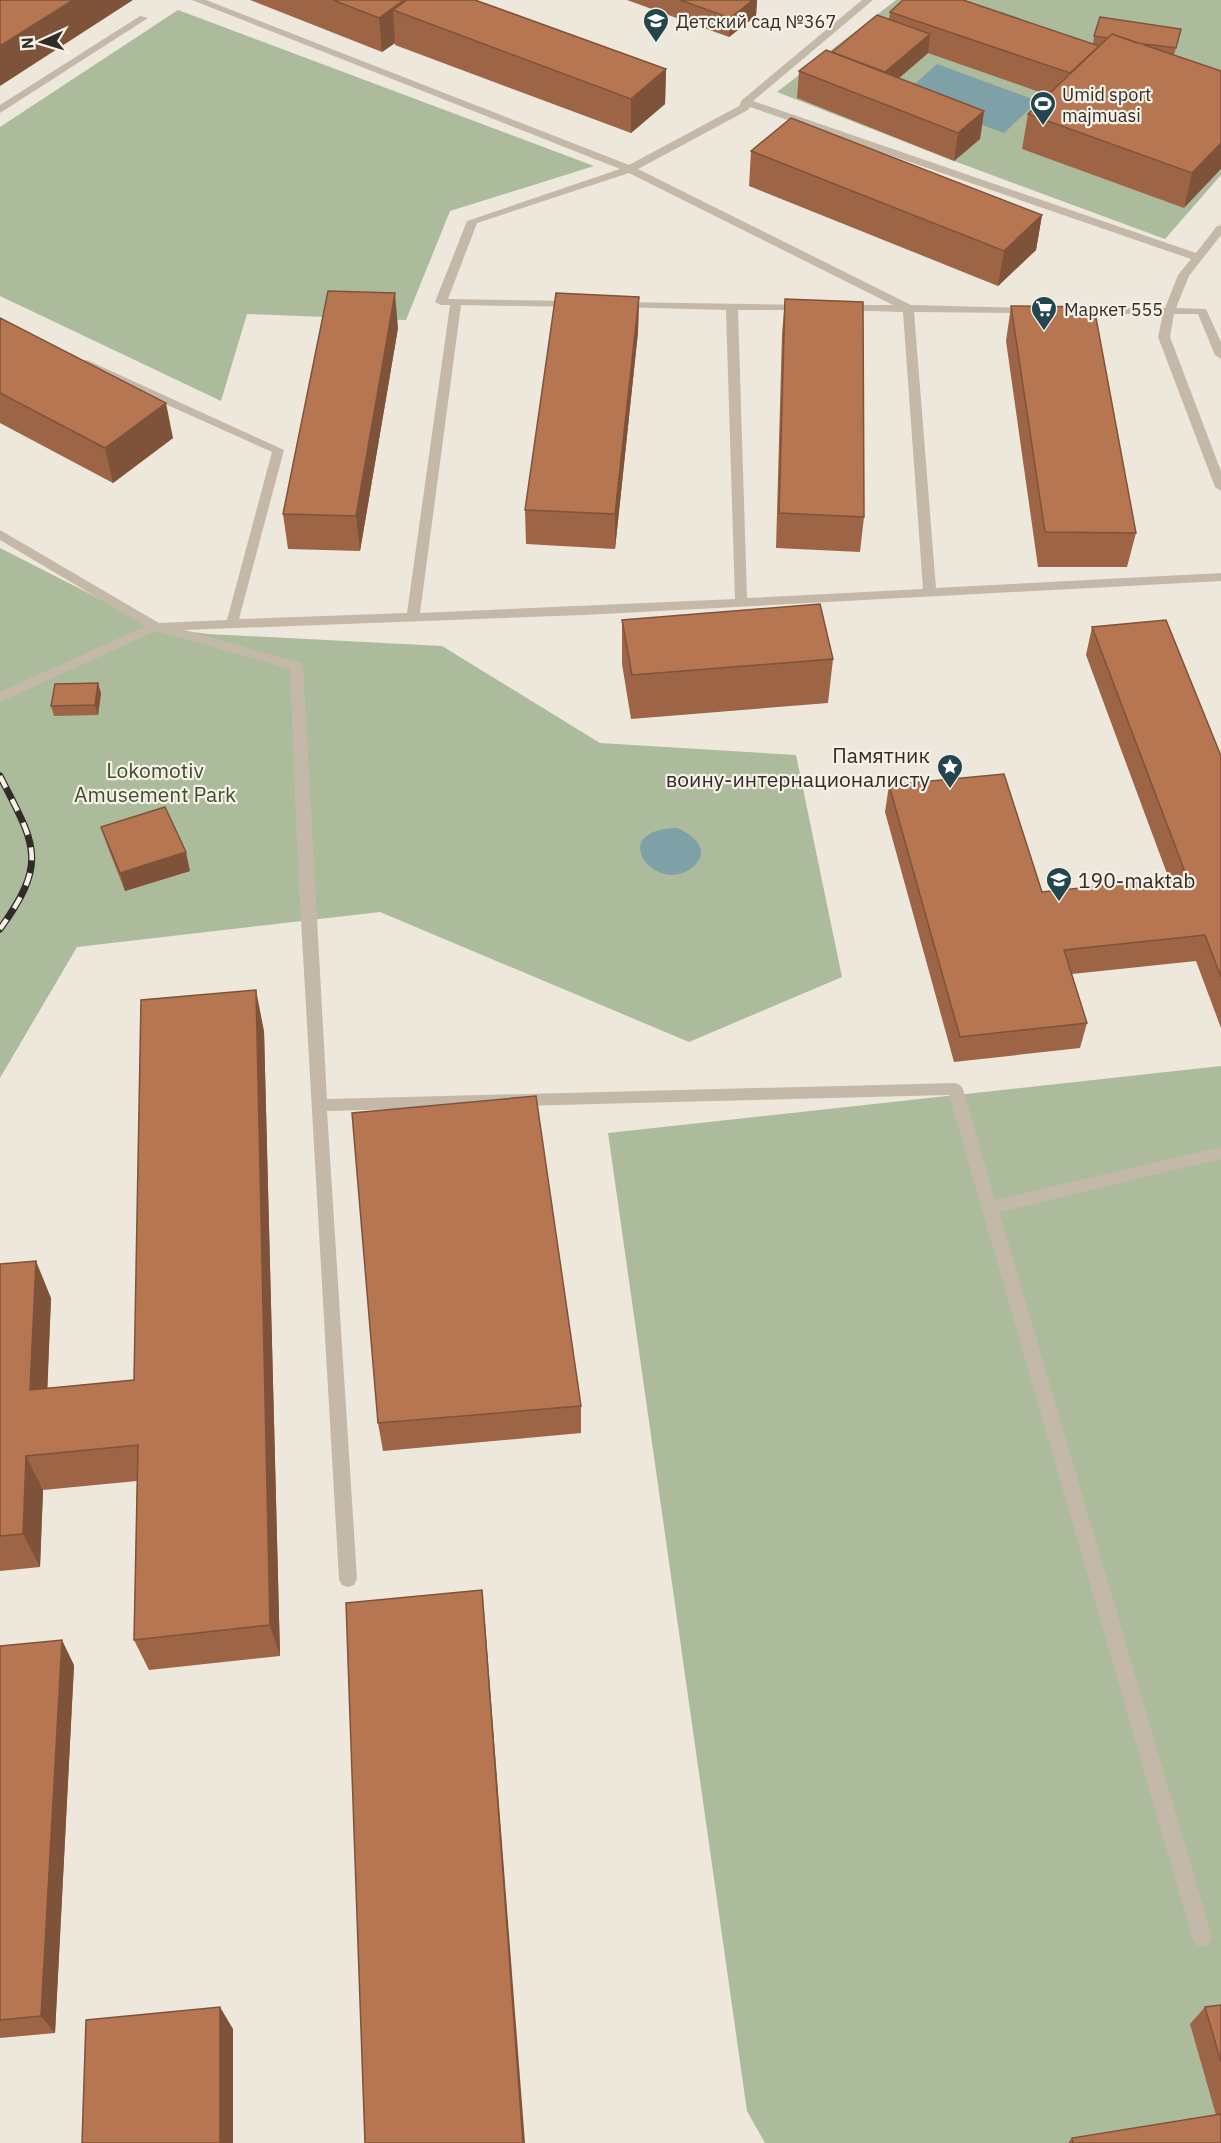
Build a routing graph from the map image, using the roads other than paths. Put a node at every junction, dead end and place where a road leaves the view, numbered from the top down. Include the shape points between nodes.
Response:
1 (198, 0) edge
2 (868, 0) edge
3 (143, 18) dead end
4 (746, 102) junction
5 (0, 110) edge
6 (630, 169) junction
7 (1221, 228) edge
8 (1197, 257) junction
9 (456, 302) junction
10 (583, 304) edge
11 (606, 304) edge
12 (732, 307) junction
13 (908, 308) junction
14 (1039, 310) edge
15 (1063, 310) edge
16 (1170, 312) junction
17 (1221, 355) edge
18 (75, 358) edge
19 (1221, 487) edge
20 (0, 534) edge
21 (1221, 577) edge
22 (930, 592) junction
23 (741, 602) junction
24 (413, 617) junction
25 (232, 624) junction
26 (155, 626) junction
27 (0, 697) edge
28 (319, 1105) junction
29 (1221, 1153) edge
30 (989, 1208) junction
31 (348, 1579) dead end
32 (1202, 1937) dead end

1 - 6 street
2 - 4 street
3 - 5 street
4 - 6 street via 744,108
4 - 8 street
6 - 9 street via 472,221 441,302
6 - 13 street
7 - 8 street
8 - 16 street via 1184,275
9 - 10 street
9 - 24 street
11 - 12 street
12 - 13 street
12 - 23 street
13 - 14 street
13 - 22 street
15 - 16 street
16 - 17 street via 1202,311
16 - 19 street via 1164,338
18 - 25 street via 278,450
20 - 26 street
21 - 22 street
22 - 23 street
23 - 24 street
24 - 25 street
25 - 26 street
26 - 27 street
26 - 28 street via 296,666
28 - 30 street via 955,1089
28 - 31 street
29 - 30 street
30 - 32 street

